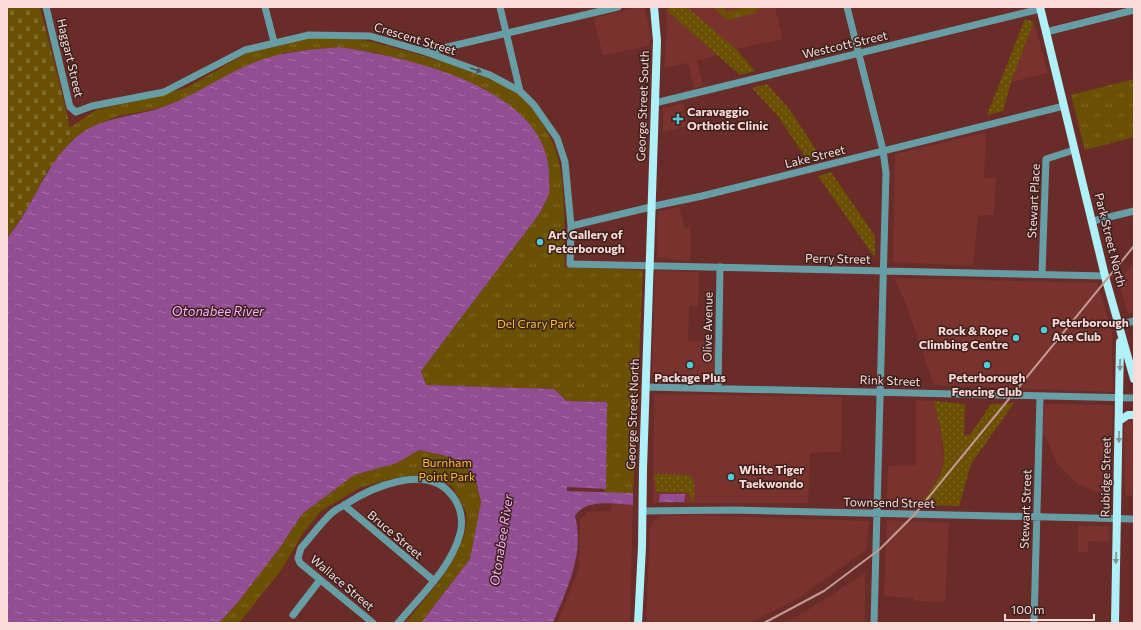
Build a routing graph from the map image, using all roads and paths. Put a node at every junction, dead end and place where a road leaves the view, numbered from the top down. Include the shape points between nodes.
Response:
1 (46, 7) edge
2 (265, 7) edge
3 (500, 7) edge
4 (618, 7) edge
5 (654, 7) edge
6 (847, 7) edge
7 (1040, 8) edge
8 (1134, 10) edge
9 (1046, 32) junction
10 (506, 33) junction
11 (274, 42) junction
12 (426, 52) junction
13 (858, 53) junction
14 (520, 91) junction
15 (655, 103) junction
16 (1064, 106) junction
17 (76, 112) joint
18 (883, 150) junction
19 (1074, 150) junction
20 (651, 207) junction
21 (1134, 211) edge
22 (1093, 221) junction
23 (571, 226) junction
24 (570, 264) joint
25 (649, 266) junction
26 (720, 267) junction
27 (884, 271) junction
28 (1042, 274) junction
29 (1106, 276) junction
30 (1134, 321) edge
31 (1120, 328) junction
32 (1134, 379) edge
33 (646, 387) junction
34 (718, 388) junction
35 (881, 392) junction
36 (1040, 397) junction
37 (1119, 398) junction
38 (1134, 398) edge
39 (1134, 415) edge
40 (1119, 422) junction
41 (344, 505) junction
42 (643, 511) junction
43 (878, 514) junction
44 (1037, 517) junction
45 (1117, 519) junction
46 (1134, 519) edge
47 (320, 580) junction
48 (434, 580) junction
49 (293, 615) dead end
50 (373, 623) edge
51 (398, 623) edge
52 (638, 623) edge
53 (874, 623) edge
54 (1034, 623) edge
55 (1115, 623) edge

1 - 17 street, Haggart Street via 70,107
2 - 11 street
3 - 10 street
4 - 10 street
5 - 15 main road, George Street South via 657,41
6 - 13 street
7 - 9 main road, Park Street North
7 - 13 street, Westcott Street
8 - 9 street
9 - 16 main road, Park Street North
10 - 12 street
10 - 14 street
11 - 12 street, Crescent Street via 309,34 355,35 370,36
11 - 17 street, Crescent Street via 245,50 164,92 92,106
12 -> 14 street, Crescent Street via 490,76
13 - 15 street, Westcott Street
13 - 18 street
14 - 23 street, Crescent Street via 534,105 557,138 565,162
15 - 20 main road, George Street South
16 - 18 street, Lake Street
16 - 19 main road, Park Street North
18 - 20 street, Lake Street
18 - 27 street via 886,173
19 - 22 main road, Park Street North
19 - 28 street, Stewart Place via 1046,159
20 - 23 street, Lake Street
20 - 25 main road, George Street North
21 - 22 street
22 - 29 main road, Park Street North
23 - 24 street, Crescent Street
24 - 25 street, Perry Street
25 - 26 street, Perry Street
25 - 33 main road, George Street North
26 - 27 street, Perry Street
26 - 34 street, Olive Avenue
27 - 28 street, Perry Street
27 - 35 street
28 - 29 street, Perry Street
29 - 31 main road, Park Street North
30 - 31 street
31 - 32 main road, Park Street North
31 -> 37 main road, Rubidge Street
33 - 34 street, Rink Street
33 - 42 main road, George Street North
34 - 35 street, Rink Street
35 - 36 street, Rink Street
35 - 43 street
36 - 37 street, Rink Street
36 - 44 street, Stewart Street
37 - 38 street, Rink Street
37 - 40 main road, Rubidge Street
39 - 40 main road via 1128,415
40 -> 45 main road, Rubidge Street
41 - 47 street, Wallace Street via 337,508 301,548 298,558 300,563
41 - 48 street, Bruce Street
41 - 48 street via 360,495 407,480 427,480 440,484 460,509 461,528 451,556
42 - 43 street, Townsend Street
42 - 52 main road, George Street North
43 - 44 street, Townsend Street
43 - 53 street
44 - 45 street, Townsend Street
44 - 54 street, Stewart Street
45 - 46 street, Townsend Street
45 -> 55 main road, Rubidge Street
47 - 49 street
47 - 50 street, Wallace Street
48 - 51 street

